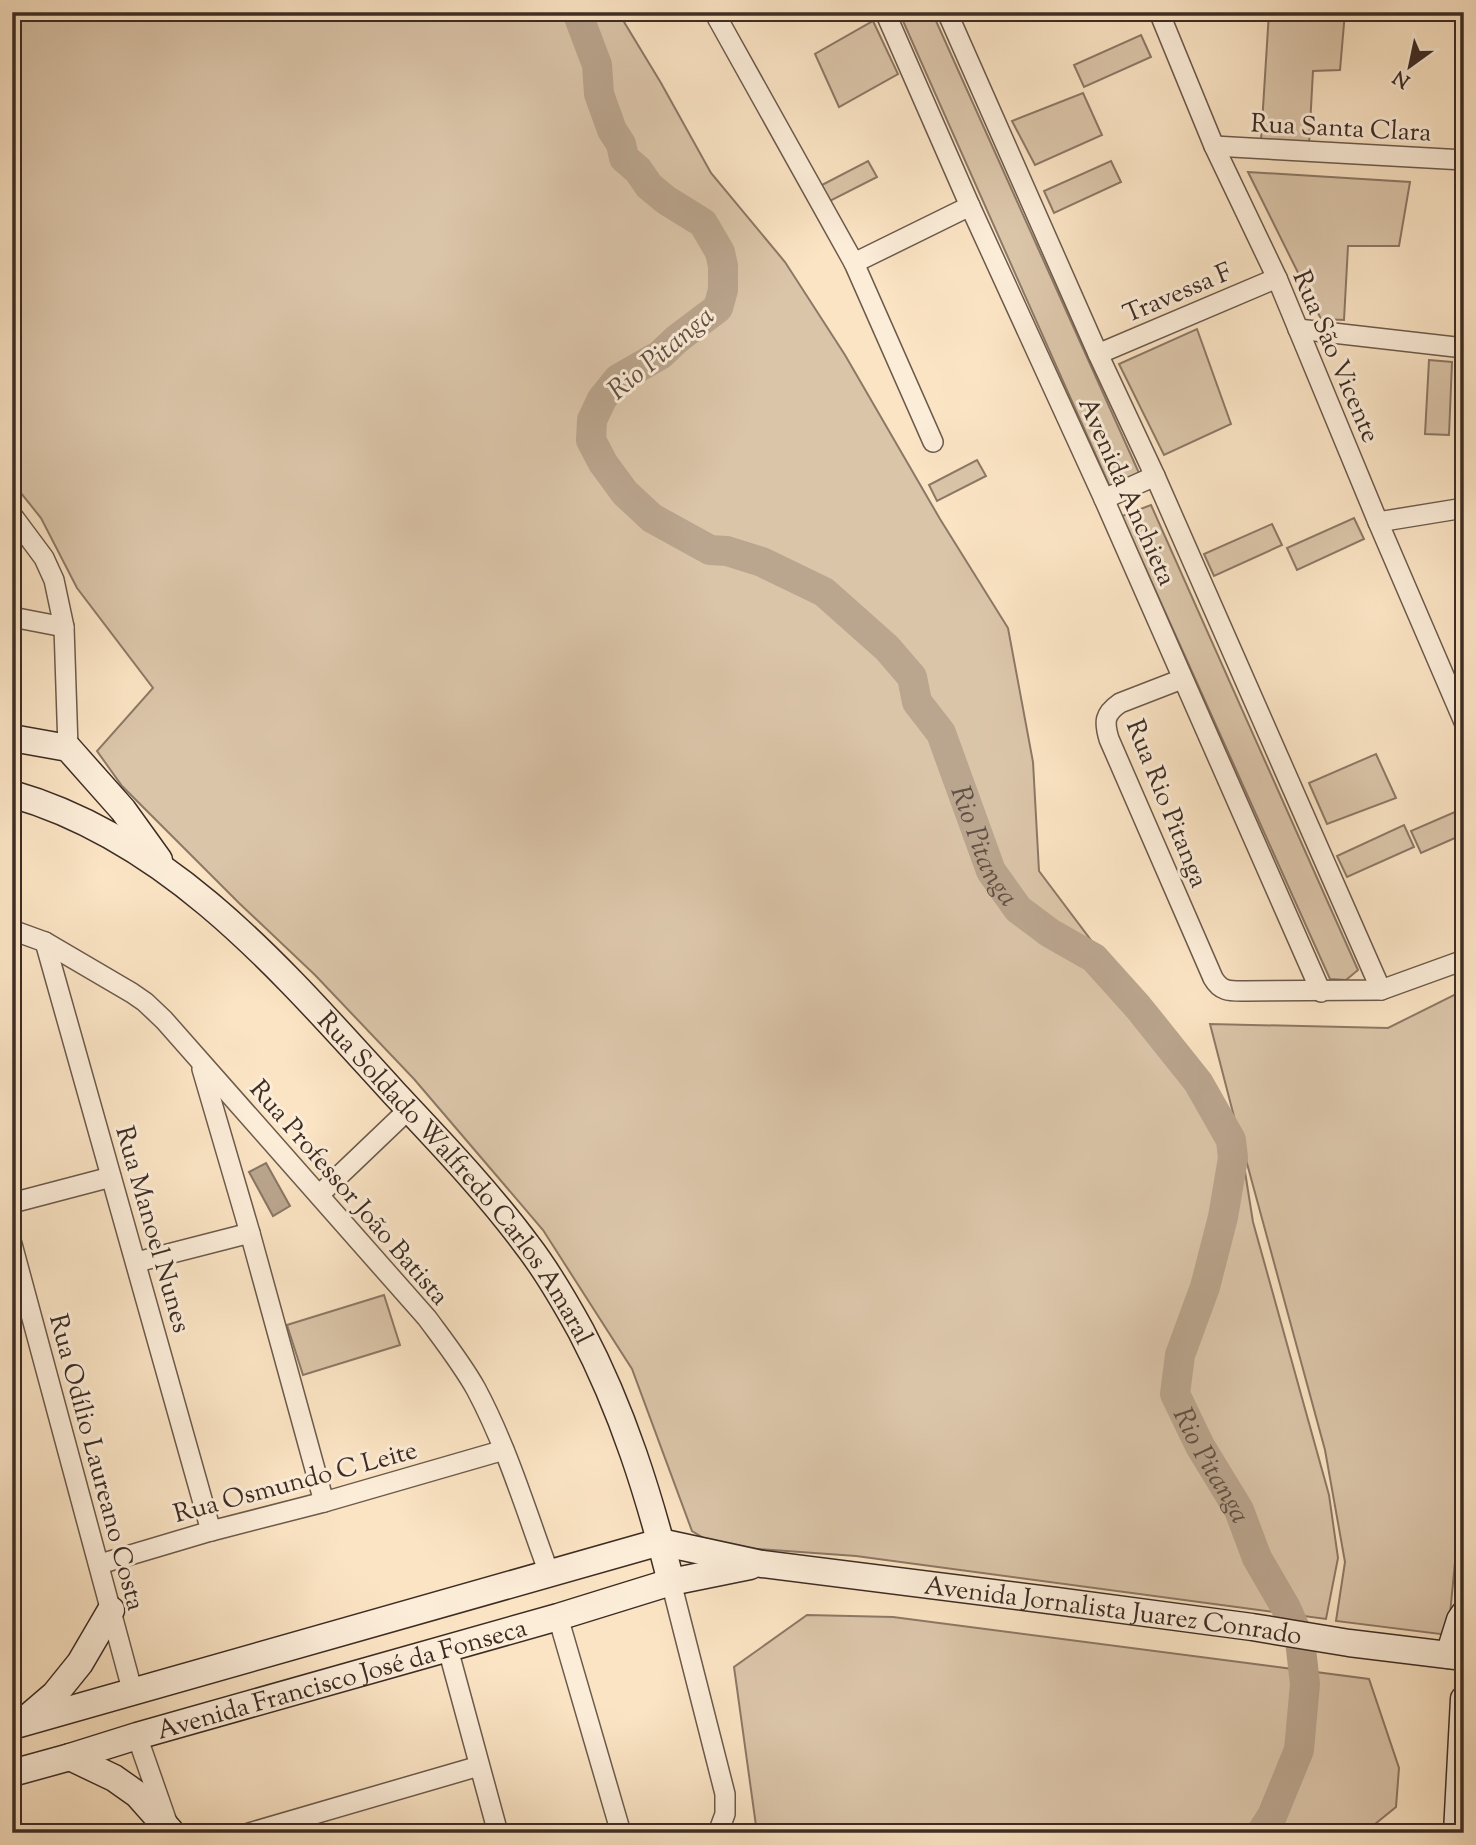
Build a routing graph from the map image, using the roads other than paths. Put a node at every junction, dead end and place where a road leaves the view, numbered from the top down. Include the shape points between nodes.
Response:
1 (714, 12) edge
2 (885, 12) edge
3 (947, 12) edge
4 (1159, 12) edge
5 (1214, 146) junction
6 (1464, 160) edge
7 (970, 206) junction
8 (854, 263) junction
9 (1277, 278) junction
10 (1298, 329) junction
11 (1464, 348) edge
12 (1098, 354) junction
13 (933, 442) dead end
14 (1155, 476) junction
15 (1104, 499) junction
16 (1464, 508) edge
17 (12, 515) edge
18 (1378, 522) junction
19 (12, 617) edge
20 (64, 626) junction
21 (1182, 679) junction
22 (1464, 722) edge
23 (12, 738) edge
24 (68, 748) junction
25 (97, 780) junction
26 (12, 794) edge
27 (90, 824) junction
28 (167, 870) junction
29 (12, 930) edge
30 (45, 943) junction
31 (1464, 960) edge
32 (1381, 990) junction
33 (1321, 992) junction
34 (200, 1061) junction
35 (409, 1109) junction
36 (111, 1177) junction
37 (320, 1194) junction
38 (12, 1203) edge
39 (250, 1233) junction
40 (12, 1244) edge
41 (137, 1262) junction
42 (16, 1274) edge
43 (504, 1450) junction
44 (324, 1502) junction
45 (211, 1531) junction
46 (660, 1542) junction
47 (100, 1564) junction
48 (762, 1564) junction
49 (548, 1573) junction
50 (671, 1582) junction
51 (111, 1610) junction
52 (1464, 1614) edge
53 (558, 1617) junction
54 (448, 1649) junction
55 (1456, 1656) edge
56 (133, 1693) junction
57 (1464, 1699) edge
58 (16, 1726) edge
59 (137, 1736) junction
60 (70, 1757) junction
61 (479, 1766) junction
62 (12, 1773) edge
63 (171, 1832) edge
64 (249, 1833) edge
65 (498, 1833) edge
66 (621, 1833) edge
67 (718, 1833) edge
68 (1457, 1833) edge

1 - 8 street
2 - 7 street, Avenida Anchieta
3 - 12 street, Avenida Anchieta
4 - 5 street, Rua São Vicente
5 - 6 street, Rua Santa Clara
5 - 9 street, Rua São Vicente
7 - 8 street
7 - 15 street, Avenida Anchieta
8 - 13 street
9 - 10 street, Rua São Vicente
9 - 12 street, Travessa F
10 - 11 street
10 - 18 street, Rua São Vicente
12 - 14 street, Avenida Anchieta
14 - 15 street
14 - 32 street, Avenida Anchieta
15 - 21 street, Avenida Anchieta
16 - 18 street
17 - 20 street via 49,569
18 - 22 street, Rua São Vicente
19 - 20 street
20 - 24 street
21 - 33 street, Avenida Anchieta
21 - 33 street, Rua Rio Pitanga via 1120,703 1111,709 1106,727 1213,978 1219,987 1236,991
23 - 24 main road
24 - 25 main road
25 - 27 main road via 102,812
25 - 28 main road
26 - 27 main road
27 - 28 main road
28 - 35 main road, Rua Soldado Walfredo Carlos Amaral via 284,973
29 - 30 street, Rua Professor João Batista
30 - 34 street, Rua Professor João Batista via 145,1002
30 - 36 street, Rua Manoel Nunes
31 - 32 street
32 - 33 street
34 - 37 street, Rua Professor João Batista
34 - 39 street
35 - 37 street
35 - 46 main road, Rua Soldado Walfredo Carlos Amaral via 529,1247 582,1333 636,1458
36 - 38 street
36 - 41 street, Rua Manoel Nunes
37 - 43 street, Rua Professor João Batista via 457,1358
39 - 41 street
39 - 44 street
40 - 42 street, Rua Odílio Laureano Costa
41 - 45 street, Rua Manoel Nunes
42 - 47 street, Rua Odílio Laureano Costa
43 - 44 street, Rua Osmundo C Leite
43 - 49 street, Rua Professor João Batista
44 - 45 street, Rua Osmundo C Leite
45 - 47 street, Rua Osmundo C Leite
46 - 48 main road, Avenida Jornalista Juarez Conrado
46 - 49 main road, Avenida Francisco José da Fonseca
46 - 50 main road, Rua Soldado Walfredo Carlos Amaral
47 - 51 street, Rua Odílio Laureano Costa
48 - 50 main road, Avenida Jornalista Juarez Conrado
48 - 55 main road, Avenida Jornalista Juarez Conrado
49 - 56 main road, Avenida Francisco José da Fonseca
50 - 53 main road, Avenida Francisco José da Fonseca
50 - 67 street via 725,1794 725,1814
51 - 56 street, Rua Odílio Laureano Costa
51 - 58 main road via 80,1663 55,1694
52 - 55 main road
53 - 54 main road, Avenida Francisco José da Fonseca
53 - 66 street
54 - 59 main road, Avenida Francisco José da Fonseca
54 - 61 street
56 - 58 main road, Avenida Francisco José da Fonseca
57 - 68 main road
59 - 60 main road, Avenida Francisco José da Fonseca
59 - 63 street
60 - 62 main road, Avenida Francisco José da Fonseca
60 - 63 main road via 138,1795
61 - 64 street
61 - 65 street

